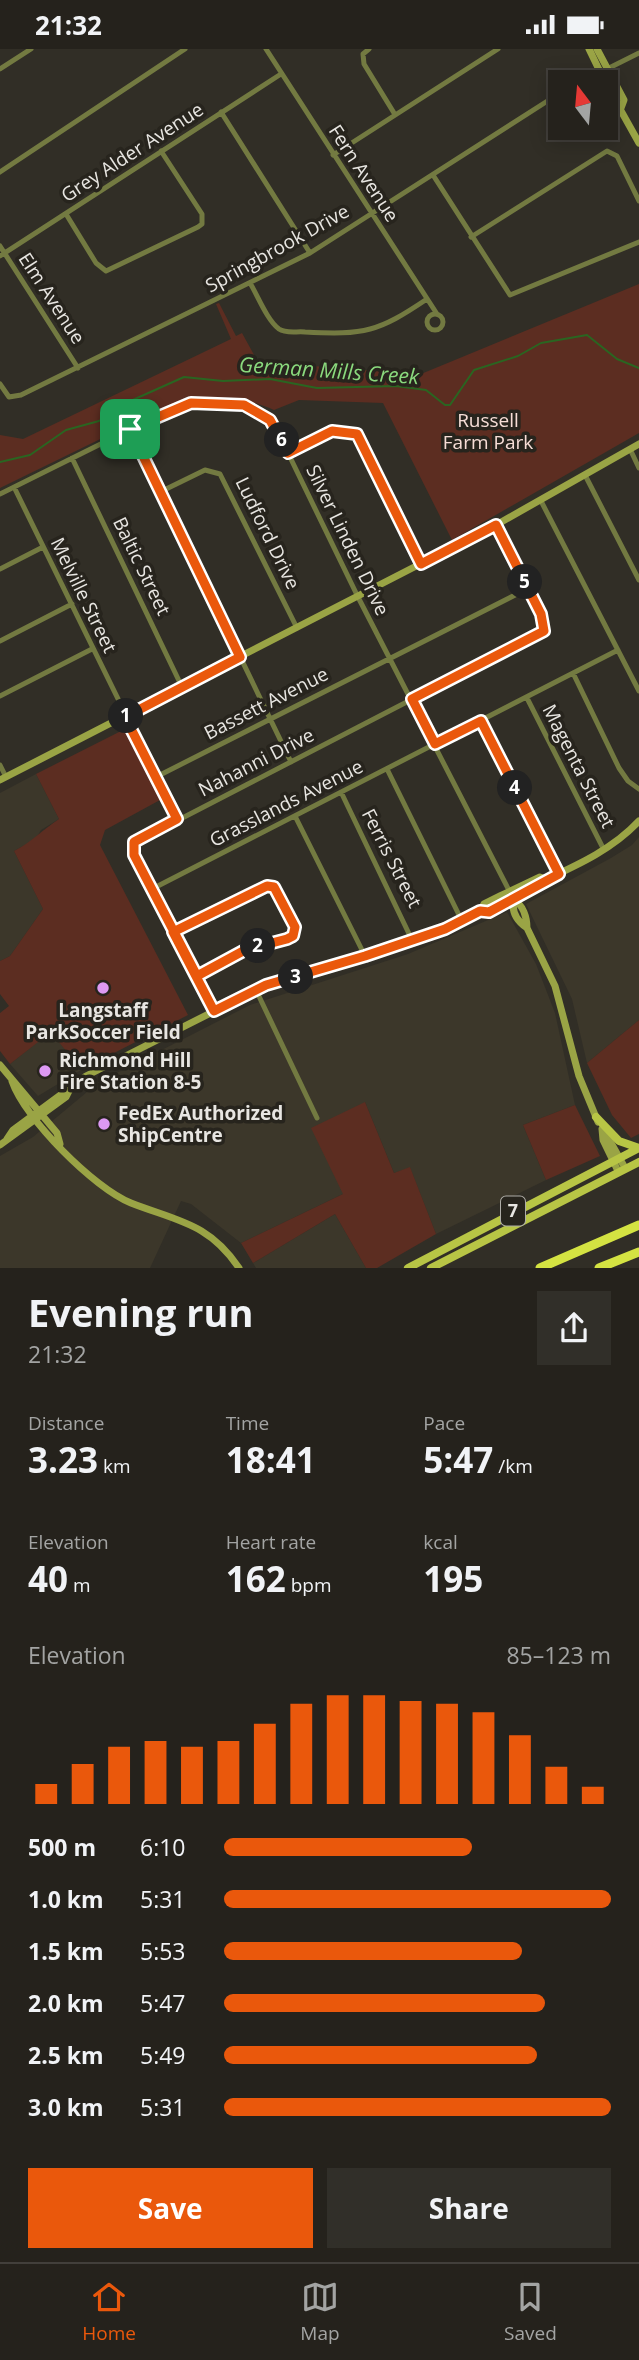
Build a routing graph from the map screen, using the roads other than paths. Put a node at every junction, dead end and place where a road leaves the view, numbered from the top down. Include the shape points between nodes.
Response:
1 (31, 49) edge
2 (185, 49) edge
3 (266, 49) edge
4 (369, 49) edge
5 (498, 49) edge
6 (589, 49) edge
7 (597, 49) edge
8 (639, 53) edge
9 (0, 69) edge
10 (603, 70) edge
11 (604, 70) edge
12 (606, 70) edge
13 (281, 74) junction
14 (618, 91) edge
15 (548, 101) edge
16 (618, 106) edge
17 (621, 108) junction
18 (221, 112) junction
19 (394, 113) junction
20 (639, 143) edge
21 (160, 151) junction
22 (333, 155) junction
23 (0, 172) edge
24 (433, 175) junction
25 (639, 201) edge
26 (66, 214) junction
27 (371, 214) junction
28 (471, 237) junction
29 (639, 242) edge
30 (0, 246) edge
31 (310, 253) junction
32 (2, 255) edge
33 (250, 283) junction
34 (427, 299) junction
35 (437, 314) dead end
36 (78, 367) junction
37 (0, 384) edge
38 (130, 429) junction
39 (639, 444) edge
40 (631, 449) junction
41 (288, 453) junction
42 (72, 458) junction
43 (639, 468) edge
44 (585, 475) junction
45 (14, 487) junction
46 (160, 492) junction
47 (0, 494) edge
48 (541, 501) junction
49 (496, 525) junction
50 (43, 547) junction
51 (421, 564) junction
52 (0, 569) edge
53 (639, 580) edge
54 (527, 589) junction
55 (358, 597) junction
56 (72, 604) junction
57 (297, 628) junction
58 (0, 641) edge
59 (92, 649) junction
60 (618, 650) junction
61 (240, 657) junction
62 (390, 657) junction
63 (573, 673) junction
64 (182, 687) junction
65 (639, 691) edge
66 (0, 696) edge
67 (527, 698) junction
68 (412, 699) junction
69 (125, 717) junction
70 (270, 719) junction
71 (481, 721) junction
72 (435, 744) junction
73 (291, 762) junction
74 (0, 765) edge
75 (387, 769) junction
76 (156, 777) junction
77 (3, 779) edge
78 (639, 789) edge
79 (341, 792) junction
80 (295, 816) junction
81 (177, 819) junction
82 (639, 821) edge
83 (604, 850) junction
84 (559, 874) junction
85 (547, 879) junction
86 (152, 889) junction
87 (509, 891) junction
88 (514, 900) junction
89 (480, 911) junction
90 (462, 921) junction
91 (173, 932) junction
92 (412, 940) junction
93 (365, 956) junction
94 (197, 976) junction
95 (256, 990) junction
96 (214, 1011) junction
97 (0, 1065) edge
98 (38, 1115) junction
99 (596, 1117) junction
100 (317, 1118) dead end
101 (0, 1145) edge
102 (639, 1148) edge
103 (616, 1159) junction
104 (639, 1162) edge
105 (621, 1170) junction
106 (639, 1225) edge
107 (639, 1252) edge
108 (239, 1268) edge
109 (408, 1268) edge
110 (432, 1268) edge
111 (540, 1268) edge
112 (599, 1268) edge

1 - 9 street
2 - 23 street
3 - 13 street, Fern Avenue
4 - 19 street via 363,54 364,64
5 - 19 street
6 - 10 street
7 - 11 street
8 - 12 street
13 - 18 street, Grey Alder Avenue
13 - 22 street, Fern Avenue
14 - 17 street via 624,100
15 - 24 street, Springbrook Drive
16 - 17 street
17 - 20 street
18 - 21 street, Grey Alder Avenue
18 - 31 street
19 - 22 street
21 - 26 street, Grey Alder Avenue
21 - 26 street via 202,214 198,227 106,271 96,264
22 - 27 street, Fern Avenue
24 - 27 street, Springbrook Drive
24 - 28 street
25 - 28 street via 617,156 607,151
26 - 32 street, Grey Alder Avenue
27 - 31 street, Springbrook Drive
27 - 34 street, Fern Avenue
28 - 29 street via 510,295
30 - 32 street, Elm Avenue
31 - 33 street, Springbrook Drive
32 - 36 street, Elm Avenue
33 - 34 street via 273,322 286,332 371,330 386,326
33 - 36 street, Springbrook Drive
34 - 35 street, Fern Avenue
36 - 37 street, Springbrook Drive via 17,397 6,395
38 - 41 street, Silver Linden Drive via 191,403 236,404 252,407 270,420
38 - 42 street, Silver Linden Drive
38 - 46 street
39 - 40 street
40 - 43 street
40 - 44 street
41 - 51 street via 332,431 357,434
41 - 55 street, Silver Linden Drive
42 - 45 street, Silver Linden Drive
42 - 64 street, Baltic Street
44 - 48 street
44 - 53 street
45 - 47 street, Silver Linden Drive
45 - 50 street, Melville Street
46 - 57 street, Ludford Drive via 205,470 220,474
46 - 61 street
48 - 49 street
48 - 60 street
49 - 51 street
49 - 54 street
50 - 52 street
50 - 56 street, Melville Street
51 - 55 street
54 - 62 street, Bassett Avenue
54 - 68 street, Nahanni Drive via 544,619 544,631
55 - 57 street
55 - 62 street, Silver Linden Drive
56 - 58 street
56 - 59 street, Melville Street
57 - 61 street
59 - 66 street
59 - 69 street, Melville Street
60 - 63 street, Grasslands Avenue
60 - 65 street
61 - 64 street
61 - 70 street
62 - 68 street, Silver Linden Drive
62 - 70 street, Bassett Avenue
63 - 67 street, Grasslands Avenue
63 - 78 street via 619,768
64 - 69 street
67 - 71 street, Grasslands Avenue
67 - 83 street, Magenta Street
68 - 72 street, Silver Linden Drive
68 - 73 street, Nahanni Drive
69 - 76 street, Melville Street
69 - 77 street
70 - 73 street
70 - 76 street, Bassett Avenue
71 - 72 street, Grasslands Avenue
71 - 84 street
72 - 75 street, Grasslands Avenue
72 - 87 street, Silver Linden Drive
73 - 81 street, Nahanni Drive
74 - 77 street
75 - 79 street, Grasslands Avenue
75 - 90 street
76 - 81 street, Melville Street
79 - 80 street, Grasslands Avenue
79 - 92 street, Ferris Street
80 - 86 street, Grasslands Avenue
80 - 93 street
81 - 86 street, Nahanni Drive via 134,842 134,855
82 - 83 street
83 - 84 street
84 - 85 street
85 - 87 street via 540,877
85 - 88 street
86 - 91 street, Nahanni Drive
87 - 88 street, Silver Linden Drive
87 - 89 street
88 - 89 street via 489,912
88 - 99 street, Silver Linden Drive via 520,903 555,986 579,1076
89 - 90 street
90 - 92 street
91 - 94 street, Nahanni Drive
91 - 94 street via 262,887 274,887 278,893 295,927 293,936 245,950
92 - 93 street
93 - 95 street
94 - 96 street, Nahanni Drive
95 - 96 street
95 - 100 street
96 - 98 street via 86,1076
97 - 98 street
98 - 101 street via 13,1130
98 - 108 street via 85,1175 132,1203 197,1226 213,1237
99 - 102 main road via 619,1141
99 - 103 street, Silver Linden Drive via 610,1137
102 - 103 main road, 7
103 - 105 street, Silver Linden Drive
103 - 109 main road, 7
104 - 105 main road, 7
105 - 110 main road, 7
106 - 111 highway
107 - 112 highway

